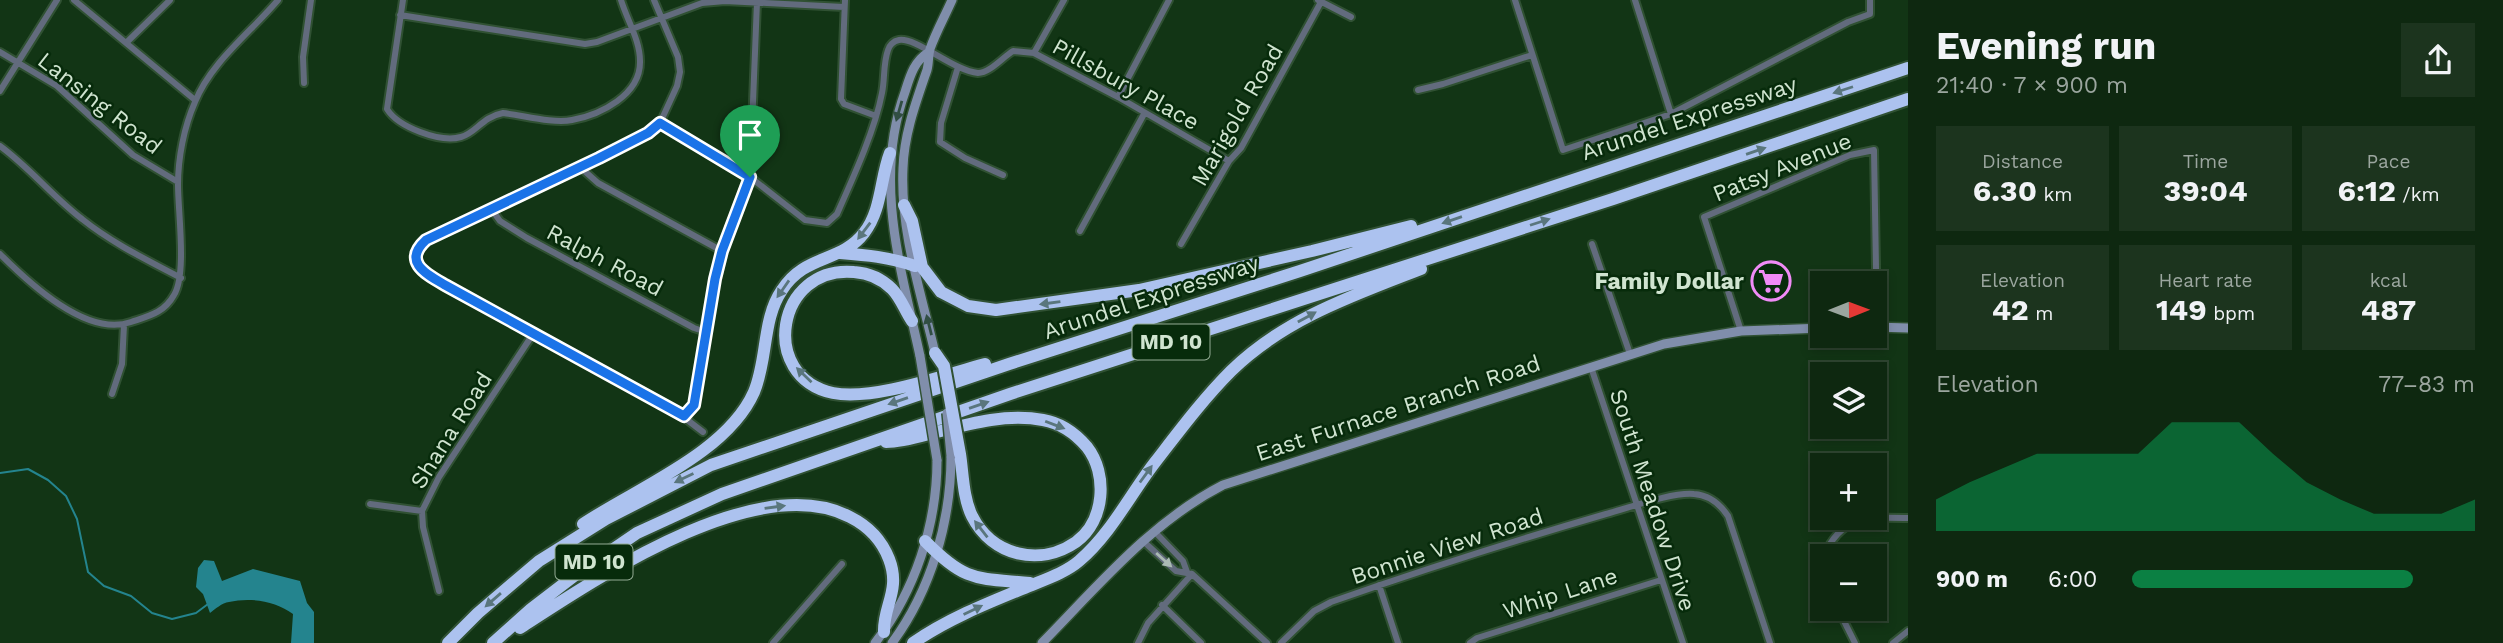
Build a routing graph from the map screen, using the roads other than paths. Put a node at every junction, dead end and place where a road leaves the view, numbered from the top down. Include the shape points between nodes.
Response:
1 (57, 0) edge
2 (74, 0) edge
3 (170, 0) edge
4 (278, 0) edge
5 (311, 0) edge
6 (403, 0) edge
7 (621, 0) edge
8 (654, 0) edge
9 (952, 0) edge
10 (1064, 0) edge
11 (1169, 0) edge
12 (1515, 0) edge
13 (1635, 0) edge
14 (1870, 0) edge
15 (1319, 1) edge
16 (757, 2) edge
17 (845, 4) edge
18 (401, 15) junction
19 (661, 17) junction
20 (1350, 17) dead end
21 (633, 29) junction
22 (126, 43) junction
23 (0, 52) edge
24 (929, 52) junction
25 (1034, 53) junction
26 (1532, 55) junction
27 (18, 62) junction
28 (958, 67) junction
29 (1908, 68) edge
30 (304, 83) dead end
31 (0, 90) edge
32 (1418, 90) dead end
33 (1118, 97) junction
34 (1908, 99) edge
35 (195, 100) junction
36 (1144, 114) junction
37 (1671, 114) junction
38 (876, 116) junction
39 (660, 123) junction
40 (0, 146) edge
41 (890, 153) junction
42 (1229, 161) junction
43 (580, 167) junction
44 (1003, 175) dead end
45 (750, 177) junction
46 (178, 182) junction
47 (904, 205) junction
48 (492, 210) junction
49 (1428, 229) junction
50 (1080, 231) dead end
51 (1475, 243) junction
52 (1592, 243) dead end
53 (1181, 244) dead end
54 (722, 251) junction
55 (839, 253) junction
56 (0, 254) edge
57 (900, 261) junction
58 (915, 266) junction
59 (1875, 271) edge
60 (181, 278) junction
61 (912, 321) junction
62 (124, 325) junction
63 (1887, 327) edge
64 (1810, 328) edge
65 (1908, 328) edge
66 (1741, 331) junction
67 (706, 332) junction
68 (533, 334) junction
69 (935, 353) joint
70 (1630, 354) junction
71 (1009, 364) junction
72 (1591, 367) junction
73 (112, 394) dead end
74 (684, 416) junction
75 (704, 432) dead end
76 (868, 442) junction
77 (955, 455) junction
78 (370, 504) dead end
79 (1636, 506) junction
80 (422, 511) junction
81 (1908, 519) edge
82 (1154, 530) junction
83 (925, 541) junction
84 (1143, 541) junction
85 (1830, 544) edge
86 (559, 548) junction
87 (936, 552) junction
88 (842, 564) dead end
89 (1190, 573) junction
90 (1661, 580) junction
91 (1034, 584) junction
92 (1379, 585) junction
93 (439, 591) dead end
94 (1162, 605) junction
95 (1844, 621) edge
96 (1908, 631) edge
97 (884, 632) junction
98 (448, 643) edge
99 (494, 643) edge
100 (773, 643) edge
101 (875, 643) edge
102 (892, 643) edge
103 (913, 643) edge
104 (1042, 643) edge
105 (1138, 643) edge
106 (1201, 643) edge
107 (1267, 643) edge
108 (1281, 643) edge
109 (1398, 643) edge
110 (1470, 643) edge
111 (1683, 643) edge
112 (1770, 643) edge
113 (1855, 643) edge
114 (1893, 643) edge

1 - 27 street
2 - 22 street
3 - 22 street
4 - 35 street via 216,66
5 - 30 street
6 - 18 street
7 - 21 street
8 - 19 street
9 - 24 main road
10 - 25 street
11 - 33 street
12 - 26 street
13 - 37 street
14 - 37 street via 1870,14
15 - 20 street
15 - 42 street, Marigold Road via 1255,124
16 - 17 street
16 - 19 street via 702,3
16 - 45 street
17 - 38 street via 841,99
18 - 21 street via 585,44
18 - 21 street via 387,109 405,126 453,138 469,134 492,115 572,120 607,108 630,88 641,64
19 - 21 street
19 - 39 street via 680,72
22 - 35 street
23 - 27 street, Lansing Road
24 - 28 street, Pillsbury Place
24 - 38 street, Pillsbury Place via 899,40 888,48
24 -> 41 main road via 918,59 907,86
24 - 47 main road via 904,153
25 - 28 street, Pillsbury Place via 1013,51 980,73
25 - 33 street, Pillsbury Place
26 - 32 street
26 - 37 street via 1563,150
27 - 31 street
27 - 46 street, Lansing Road via 57,86 133,155
28 - 44 street via 940,142
29 -> 49 highway, Arundel Expressway / MD 10
33 - 36 street, Pillsbury Place
51 -> 34 highway, MD 10
35 - 46 street
36 - 42 street, Pillsbury Place
36 - 50 street
38 - 45 street via 838,214 827,223 805,220
39 - 43 street
39 - 45 street
40 - 60 street via 89,225
41 -> 55 highway via 874,217 862,236
41 - 57 main road via 891,210
42 - 53 street, Marigold Road
43 - 48 street
43 - 54 street via 598,183
45 - 54 street
46 - 60 street
49 -> 47 highway via 1411,226 1139,290 996,310 968,306 941,292 922,267
47 - 58 main road
48 - 67 street, Ralph Road via 527,239
48 - 68 street via 426,240 417,250 417,264 426,274
49 - 71 highway, Arundel Expressway / MD 10
76 -> 51 highway, MD 10
91 -> 51 highway via 1078,562 1186,423 1251,354 1318,310
52 - 70 street
54 - 67 street
55 - 57 highway
55 -> 86 highway via 812,262 781,290 772,310 757,384 732,426 706,448 565,535
56 - 62 street via 36,287 72,311 98,323
57 - 58 highway
57 - 61 main road
69 -> 58 main road
59 - 66 street, Patsy Avenue via 1874,150 1850,155 1704,217
60 - 62 street via 161,312
71 -> 61 highway via 996,361 877,391 834,393 802,376 785,339 790,307 802,290 818,278 843,271 880,279 893,290
61 - 83 main road, bridge via 937,460 935,500
62 - 73 street via 122,364
63 - 65 main road
64 - 66 main road, East Furnace Branch Road
66 - 70 main road, East Furnace Branch Road
67 - 74 street via 694,405
68 - 74 street
68 - 80 street, Shana Road via 439,477
69 - 77 highway, bridge via 944,366
70 - 72 main road, East Furnace Branch Road
71 -> 86 highway, Arundel Expressway / MD 10 via 711,465
72 - 79 street, South Meadow Drive
72 - 82 main road, East Furnace Branch Road via 1223,485
74 - 75 street
76 -> 77 highway via 893,442 988,420 1024,418 1056,424 1080,439 1099,469 1095,517 1076,542 1055,553 1015,554 991,540 971,515
76 - 99 highway, MD 10 via 722,494 637,533 531,609
77 - 87 main road
78 - 80 street
79 - 90 street, South Meadow Drive
79 - 92 street, Bonnie View Road
79 - 112 street, Bonnie View Road via 1693,493 1723,508
80 - 93 street, Shana Road
81 - 85 street via 1849,523
82 - 84 main road, East Furnace Branch Road
82 - 89 street
83 - 87 highway
83 - 97 main road via 909,586
84 -> 89 street via 1176,571
84 - 104 main road, East Furnace Branch Road
86 -> 98 highway, Arundel Expressway / MD 10 via 507,587
87 - 91 highway via 957,570 977,578
87 - 102 main road via 920,594
88 - 100 street
89 - 94 street
89 - 107 street
90 - 110 street, Whip Lane
90 - 111 street, South Meadow Drive
103 -> 91 highway via 975,608
92 - 108 street, Bonnie View Road via 1314,611
92 - 109 street
94 - 105 street
94 - 106 street
95 - 113 street
96 - 114 street
99 -> 97 highway via 595,579 703,526 794,504 836,509 873,532 889,560 893,582
97 - 101 main road

